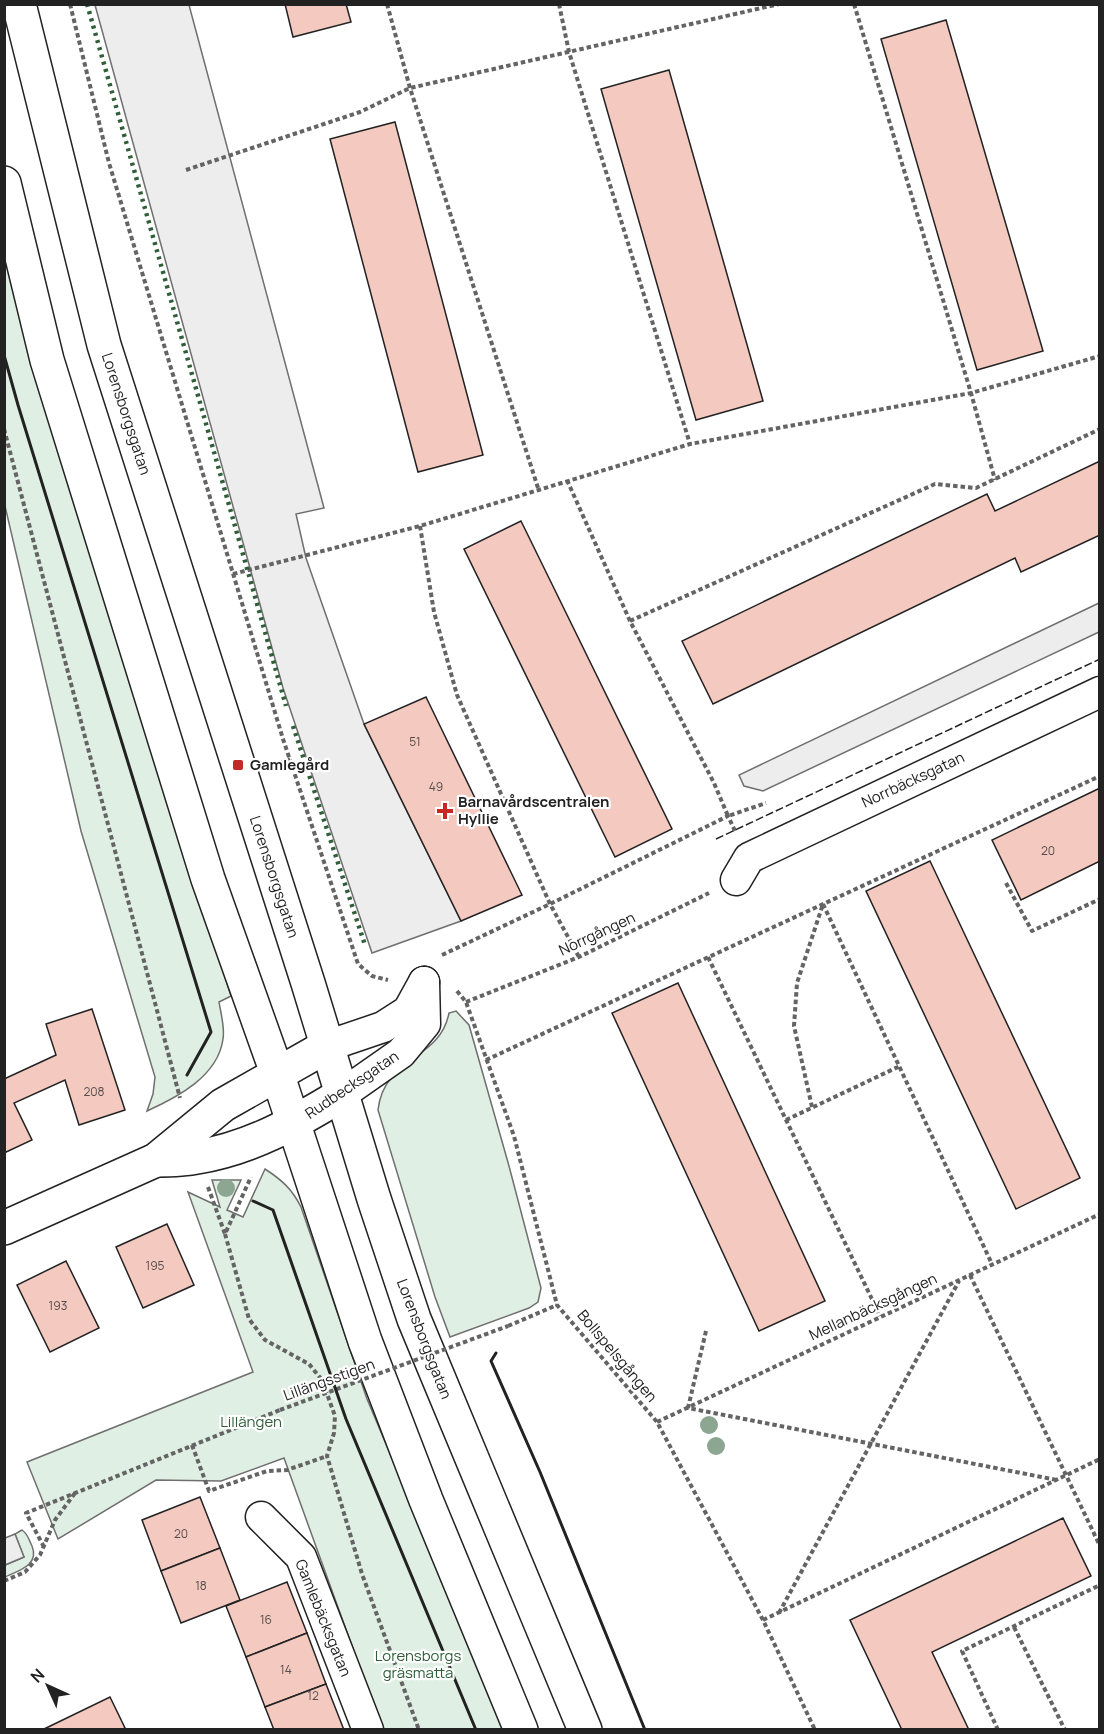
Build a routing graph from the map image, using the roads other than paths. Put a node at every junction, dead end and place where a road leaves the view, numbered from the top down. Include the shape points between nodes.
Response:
1 (19, 4) edge
2 (4, 183) edge
3 (1100, 692) edge
4 (742, 869) road end
5 (327, 1046) junction
6 (277, 1073) junction
7 (341, 1095) junction
8 (294, 1124) junction
9 (156, 1161) junction
10 (4, 1228) edge
11 (261, 1517) dead end
12 (368, 1730) edge
13 (521, 1730) edge
14 (585, 1730) edge

1 - 5 main road, Lorensborgsgatan via 104,345
2 - 6 main road via 47,360 118,592 208,879
3 - 4 street, Norrbäcksgatan
5 - 6 main road, Rudbecksgatan
5 - 7 main road, Lorensborgsgatan
5 - 7 street, Rudbecksgatan via 383,1027 408,1011 424,982 425,1024 400,1053
6 - 8 main road
6 - 9 main road, Rudbecksgatan via 224,1105
7 - 8 main road, Rudbecksgatan
7 - 14 main road, Lorensborgsgatan via 414,1319
8 - 9 main road, Rudbecksgatan via 240,1147 196,1158
8 - 13 main road via 365,1341
9 - 10 main road, Rudbecksgatan
11 - 12 street, Gamlebäcksgatan via 301,1557

